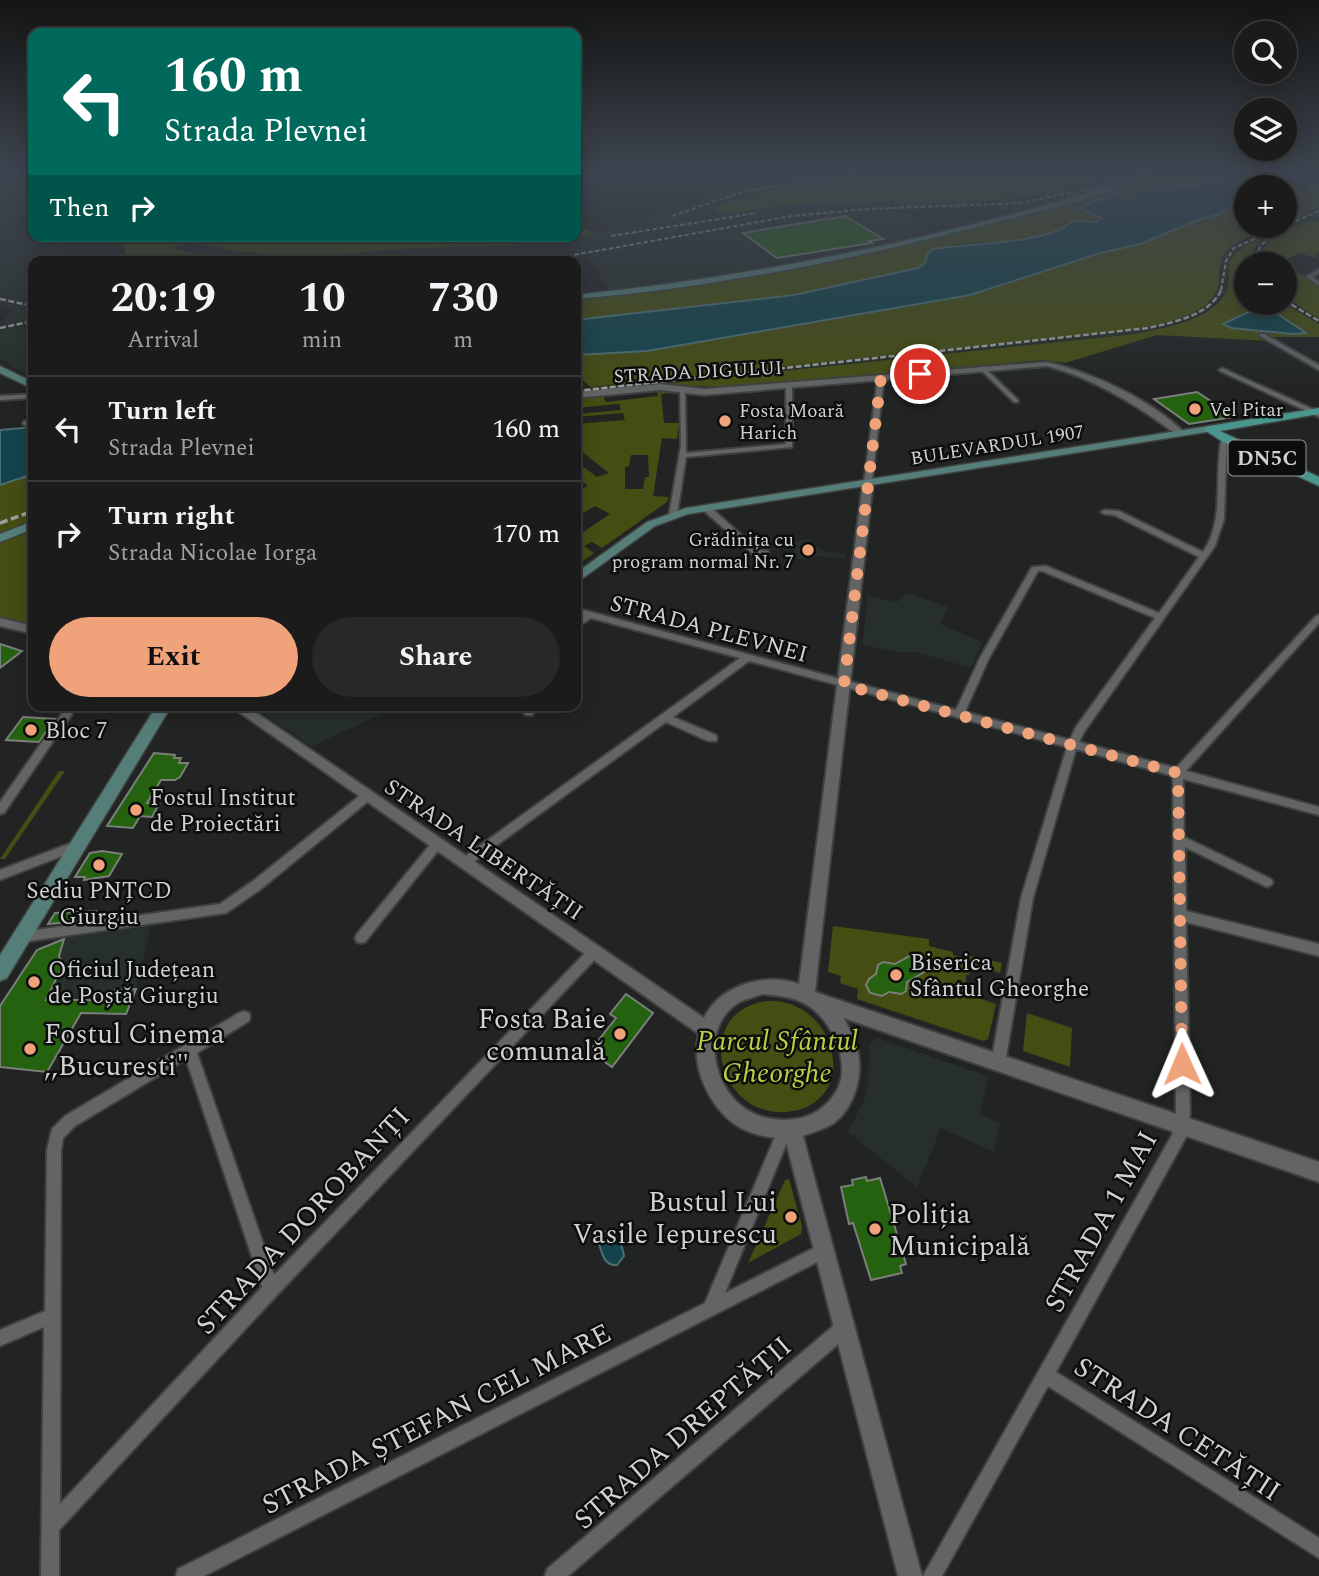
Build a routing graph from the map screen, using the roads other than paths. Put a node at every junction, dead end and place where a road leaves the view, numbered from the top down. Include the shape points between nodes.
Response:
1 (895, 247) edge
2 (1319, 271) edge
3 (1319, 284) edge
4 (581, 296) edge
5 (1262, 335) dead end
6 (982, 368) junction
7 (1319, 368) edge
8 (0, 369) edge
9 (1222, 370) dead end
10 (881, 377) junction
11 (28, 383) edge
12 (789, 384) junction
13 (682, 389) junction
14 (581, 395) edge
15 (28, 396) edge
16 (0, 398) edge
17 (1016, 401) dead end
18 (1317, 412) edge
19 (25, 423) dead end
20 (28, 424) edge
21 (1209, 429) junction
22 (1180, 433) junction
23 (1224, 439) junction
24 (683, 455) junction
25 (868, 482) junction
26 (1319, 482) edge
27 (706, 508) junction
28 (1105, 512) dead end
29 (673, 514) junction
30 (28, 528) edge
31 (0, 538) edge
32 (765, 553) dead end
33 (1204, 556) junction
34 (581, 575) edge
35 (581, 613) edge
36 (589, 615) junction
37 (1159, 616) junction
38 (1319, 618) edge
39 (581, 621) edge
40 (0, 622) edge
41 (28, 629) edge
42 (746, 659) junction
43 (844, 685) junction
44 (70, 711) edge
45 (161, 711) edge
46 (244, 711) edge
47 (959, 714) junction
48 (665, 718) junction
49 (712, 738) dead end
50 (1072, 746) junction
51 (1178, 773) junction
52 (367, 796) junction
53 (0, 810) edge
54 (1319, 811) edge
55 (1178, 839) junction
56 (437, 844) junction
57 (79, 845) junction
58 (464, 863) junction
59 (0, 875) edge
60 (1266, 881) dead end
61 (1179, 915) junction
62 (22, 937) junction
63 (361, 938) dead end
64 (1319, 950) edge
65 (594, 952) junction
66 (0, 972) edge
67 (812, 998) junction
68 (244, 1017) dead end
69 (708, 1030) junction
70 (189, 1050) junction
71 (999, 1063) junction
72 (1182, 1125) junction
73 (788, 1130) junction
74 (1319, 1172) edge
75 (824, 1251) junction
76 (271, 1289) junction
77 (711, 1308) junction
78 (52, 1315) junction
79 (844, 1328) junction
80 (0, 1338) edge
81 (1045, 1374) junction
82 (50, 1527) junction
83 (1319, 1549) edge
84 (50, 1576) edge
85 (185, 1576) edge
86 (554, 1576) edge
87 (910, 1576) edge
88 (932, 1576) edge

1 - 4 main road via 762,272
2 - 3 street via 1309,277
5 - 7 street
6 - 10 street, STRADA DIGULUI
6 - 17 street
6 - 22 street, STRADA DIGULUI via 1055,365 1140,404
8 - 11 main road
9 - 18 street
10 - 12 street, STRADA DIGULUI
10 - 25 street
12 - 13 street, STRADA DIGULUI via 705,392
12 - 24 street via 790,446
13 - 14 street, STRADA DIGULUI
13 - 24 street
15 - 16 street
18 - 21 main road, BULEVARDUL 1907 / DN5C
19 - 20 street
21 - 22 main road, BULEVARDUL 1907
21 - 23 main road, DN5C
22 - 25 main road, BULEVARDUL 1907
23 - 26 main road, DN5C
23 - 33 street via 1220,519
24 - 29 street
25 - 27 main road, BULEVARDUL 1907
25 - 43 street
27 - 29 main road, BULEVARDUL 1907
27 - 32 street via 756,552
28 - 33 street via 1116,513
29 - 34 main road, BULEVARDUL 1907 via 651,524
30 - 31 main road
33 - 37 street
35 - 36 street, STRADA PLEVNEI
36 - 39 street
36 - 42 street, STRADA PLEVNEI
37 - 47 street via 1038,567 987,649
37 - 50 street
38 - 51 street
40 - 41 street
42 - 43 street, STRADA PLEVNEI
42 - 48 street
43 - 47 street, STRADA PLEVNEI
43 - 67 street
44 - 53 street
45 - 57 main road
46 - 52 street, STRADA LIBERTĂȚII
47 - 50 street, STRADA PLEVNEI
48 - 49 street
48 - 58 street
50 - 51 street, STRADA PLEVNEI
50 - 71 street via 1027,898
51 - 54 street, STRADA PLEVNEI
51 - 55 street, STRADA 1 MAI
52 - 56 street, STRADA LIBERTĂȚII
52 - 62 street via 222,909
55 - 60 street
55 - 61 street, STRADA 1 MAI
56 - 58 street, STRADA LIBERTĂȚII
56 - 63 street
57 - 59 street
57 - 62 main road
58 - 65 street, STRADA LIBERTĂȚII
61 - 64 street
61 - 72 street, STRADA 1 MAI
62 - 66 main road
65 - 69 street, STRADA LIBERTĂȚII
65 - 76 street, STRADA DOROBANȚI
67 - 69 street via 777,986 750,989 726,1003
67 - 71 street
67 - 73 street via 836,1019 846,1037 850,1077 832,1111 816,1123
68 - 70 street
69 - 73 street via 705,1064 720,1097 749,1122
70 - 76 street
70 - 78 street via 70,1121 57,1134
71 - 72 street
72 - 74 street
72 - 81 street, STRADA 1 MAI
73 - 75 street
73 - 77 street
75 - 77 street, STRADA ȘTEFAN CEL MARE
75 - 79 street
76 - 82 street, STRADA DOROBANȚI
77 - 85 street, STRADA ȘTEFAN CEL MARE
78 - 80 street
78 - 82 street
79 - 86 street, STRADA DREPTĂȚII
79 - 87 street
81 - 83 street, STRADA CETĂȚII
81 - 88 street, STRADA 1 MAI
82 - 84 street

